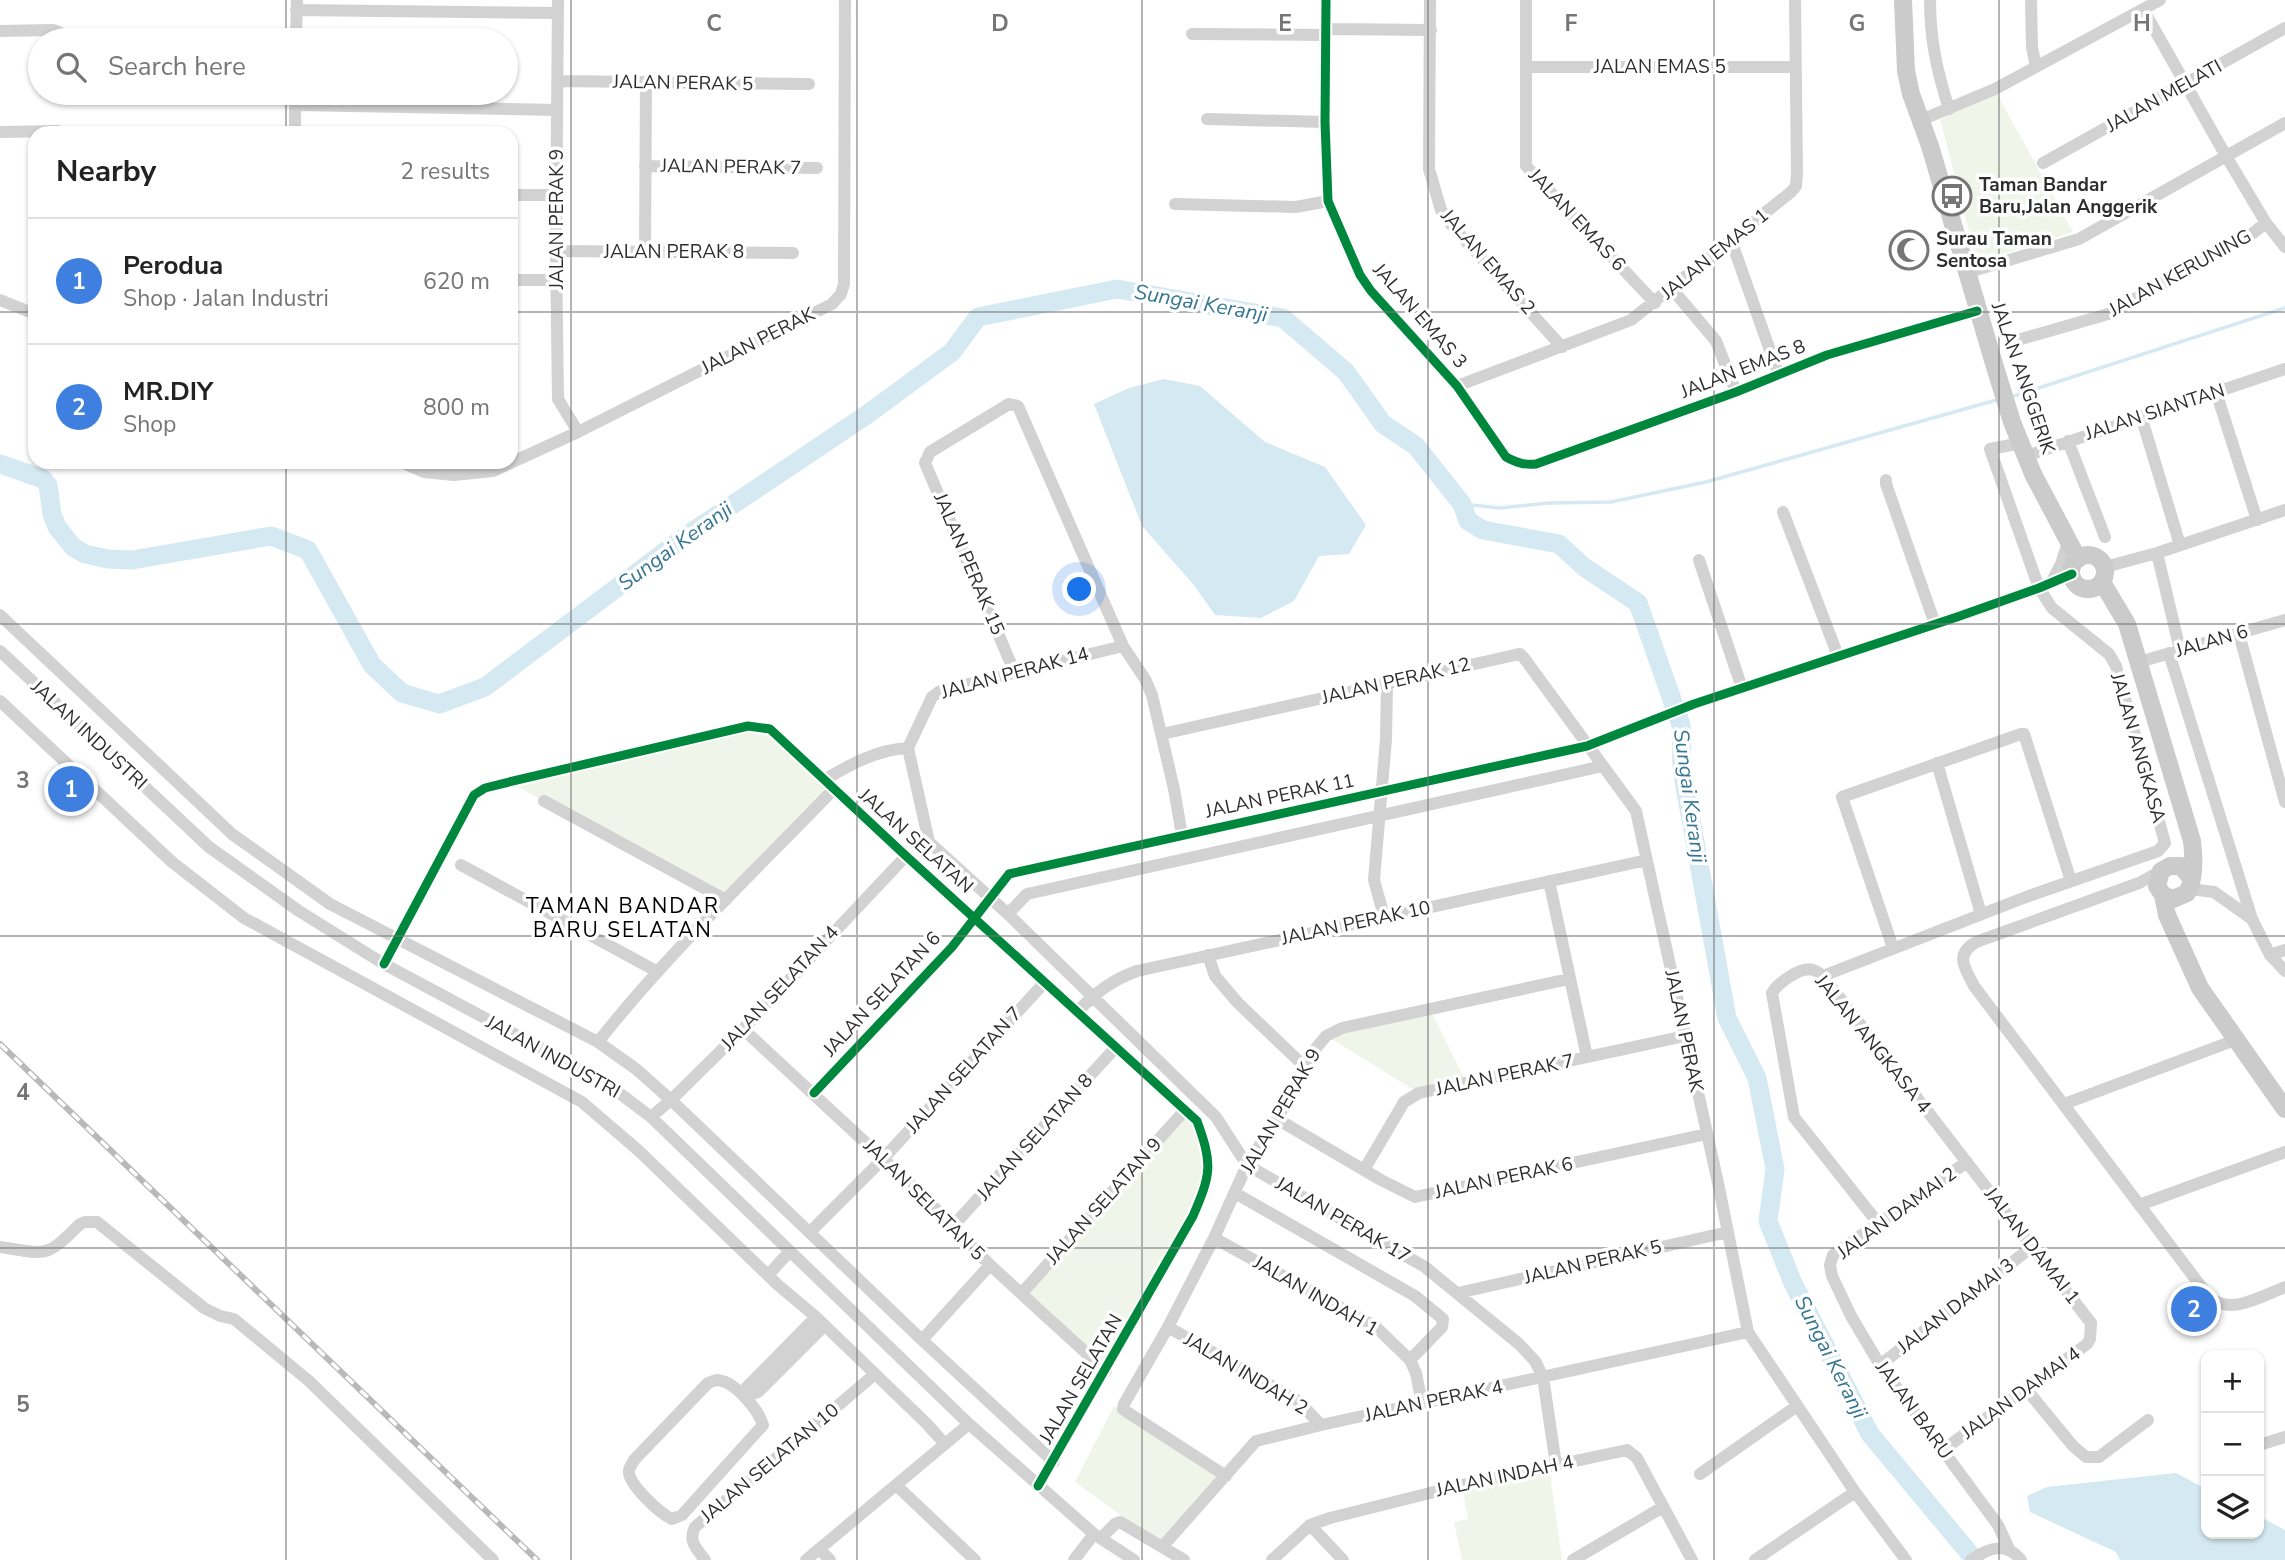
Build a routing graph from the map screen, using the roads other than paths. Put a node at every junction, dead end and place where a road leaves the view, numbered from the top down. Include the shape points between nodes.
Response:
1 (845, 0) edge
2 (1326, 0) edge
3 (1430, 0) edge
4 (1526, 0) edge
5 (1795, 0) edge
6 (1903, 0) edge
7 (1930, 0) edge
8 (2031, 0) edge
9 (2160, 0) edge
10 (297, 5) edge
11 (558, 6) edge
12 (2143, 9) junction
13 (296, 28) edge
14 (2285, 28) edge
15 (0, 30) edge
16 (28, 30) edge
17 (1430, 30) junction
18 (1326, 32) junction
19 (1192, 34) dead end
20 (1526, 67) junction
21 (1795, 67) junction
22 (2036, 67) junction
23 (557, 81) junction
24 (646, 82) junction
25 (809, 84) dead end
26 (2185, 84) junction
27 (295, 105) edge
28 (438, 105) edge
29 (1949, 109) junction
30 (557, 110) junction
31 (1207, 120) dead end
32 (1921, 120) junction
33 (1325, 122) junction
34 (2285, 123) edge
35 (295, 126) edge
36 (0, 132) edge
37 (28, 132) edge
38 (2225, 156) junction
39 (2043, 163) dead end
40 (645, 166) junction
41 (817, 169) dead end
42 (518, 195) edge
43 (556, 195) junction
44 (1328, 201) junction
45 (1175, 204) dead end
46 (2266, 223) junction
47 (1731, 240) junction
48 (2285, 247) edge
49 (556, 251) junction
50 (645, 252) junction
51 (793, 253) dead end
52 (1966, 273) junction
53 (556, 279) junction
54 (518, 280) edge
55 (1672, 289) junction
56 (0, 300) edge
57 (1655, 303) junction
58 (28, 311) edge
59 (1977, 311) junction
60 (2011, 342) dead end
61 (1562, 347) junction
62 (2285, 369) edge
63 (1778, 373) junction
64 (1458, 386) junction
65 (1735, 392) junction
66 (2216, 392) junction
67 (2141, 416) junction
68 (578, 432) junction
69 (2068, 441) junction
70 (2023, 449) junction
71 (518, 460) edge
72 (1524, 465) joint
73 (417, 469) edge
74 (497, 469) edge
75 (1886, 480) dead end
76 (2285, 510) edge
77 (1783, 512) dead end
78 (2257, 520) junction
79 (2105, 537) dead end
80 (2068, 542) junction
81 (2180, 545) junction
82 (2157, 553) junction
83 (1699, 560) dead end
84 (2075, 566) junction
85 (2103, 575) junction
86 (2045, 585) junction
87 (0, 615) edge
88 (2285, 621) edge
89 (1935, 624) junction
90 (2238, 634) junction
91 (1123, 646) junction
92 (0, 651) edge
93 (2174, 652) junction
94 (1838, 656) junction
95 (2139, 662) junction
96 (1014, 671) junction
97 (1387, 684) junction
98 (1742, 688) junction
99 (0, 701) edge
100 (1162, 734) junction
101 (2162, 739) junction
102 (1587, 746) junction
103 (2138, 746) junction
104 (908, 748) junction
105 (1937, 764) junction
106 (1603, 766) junction
107 (824, 780) junction
108 (834, 790) junction
109 (1382, 792) junction
110 (544, 801) dead end
111 (2285, 802) edge
112 (1379, 815) junction
113 (2188, 830) junction
114 (1182, 835) junction
115 (906, 856) junction
116 (1647, 860) junction
117 (461, 865) dead end
118 (2166, 868) junction
119 (1549, 881) junction
120 (2071, 881) junction
121 (2123, 889) junction
122 (2176, 890) junction
123 (989, 897) junction
124 (726, 900) junction
125 (1008, 914) junction
126 (1981, 914) junction
127 (1384, 916) junction
128 (974, 917) junction
129 (2252, 919) junction
130 (398, 940) junction
131 (1894, 948) junction
132 (2285, 950) edge
133 (1208, 955) junction
134 (2270, 955) junction
135 (384, 964) junction
136 (2285, 971) edge
137 (658, 972) junction
138 (1823, 976) junction
139 (1569, 979) junction
140 (1045, 982) junction
141 (1093, 995) junction
142 (1077, 1012) junction
143 (743, 1029) junction
144 (1685, 1036) junction
145 (2238, 1039) junction
146 (598, 1042) junction
147 (1116, 1047) junction
148 (1587, 1057) junction
149 (1305, 1067) junction
150 (814, 1093) junction
151 (671, 1100) junction
152 (2064, 1104) junction
153 (2285, 1109) edge
154 (1185, 1110) junction
155 (651, 1117) junction
156 (1277, 1119) junction
157 (1707, 1134) junction
158 (2285, 1152) edge
159 (883, 1159) junction
160 (1967, 1162) junction
161 (1247, 1164) junction
162 (1364, 1170) junction
163 (1235, 1194) junction
164 (2139, 1205) junction
165 (1878, 1223) junction
166 (953, 1226) junction
167 (810, 1232) junction
168 (1728, 1232) junction
169 (1214, 1238) junction
170 (0, 1247) edge
171 (2032, 1247) junction
172 (790, 1251) junction
173 (990, 1265) junction
174 (1830, 1265) joint
175 (769, 1275) junction
176 (2285, 1287) edge
177 (1022, 1293) junction
178 (1458, 1293) junction
179 (820, 1321) junction
180 (1168, 1327) junction
181 (2092, 1331) joint
182 (1748, 1332) junction
183 (922, 1340) junction
184 (1410, 1360) junction
185 (1881, 1365) junction
186 (1106, 1371) junction
187 (874, 1374) junction
188 (1543, 1377) junction
189 (2026, 1389) junction
190 (745, 1397) junction
191 (1422, 1404) junction
192 (1797, 1406) junction
193 (2148, 1420) dead end
194 (969, 1424) junction
195 (1321, 1425) junction
196 (2285, 1437) edge
197 (944, 1443) junction
198 (2264, 1443) edge
199 (1943, 1450) junction
200 (1054, 1462) junction
201 (1556, 1465) junction
202 (1700, 1474) dead end
203 (1226, 1476) junction
204 (896, 1485) junction
205 (1038, 1486) junction
206 (1855, 1492) junction
207 (1663, 1507) junction
208 (1310, 1525) junction
209 (1098, 1536) junction
210 (1163, 1546) junction
211 (819, 1549) junction
212 (2009, 1549) junction
213 (1080, 1558) edge
214 (493, 1560) edge
215 (705, 1560) edge
216 (806, 1560) edge
217 (831, 1560) edge
218 (975, 1560) edge
219 (1134, 1560) edge
220 (1184, 1560) edge
221 (1272, 1560) edge
222 (1343, 1560) edge
223 (1573, 1560) edge
224 (1692, 1560) edge
225 (1755, 1560) edge
226 (1906, 1560) edge
227 (1971, 1560) edge
228 (2021, 1560) edge

1 - 68 street, JALAN PERAK via 841,294 832,304
2 - 18 street, JALAN EMAS 3
3 - 17 street, JALAN EMAS 2
4 - 20 street, JALAN EMAS 6
5 - 21 street, JALAN EMAS 1
6 - 32 street, JALAN ANGGERIK via 1906,71
7 - 29 street via 1935,61
8 - 22 street
9 - 12 street
10 - 11 street
10 - 13 street
11 - 23 street, JALAN PERAK 9
12 - 22 street
12 - 26 street
14 - 26 street, JALAN MELATI
15 - 16 street
17 - 18 street
17 - 61 street, JALAN EMAS 2 via 1429,169 1441,210
18 - 19 street
18 - 33 street, JALAN EMAS 3
20 - 21 street, JALAN EMAS 5
20 - 57 street, JALAN EMAS 6 via 1526,166
21 - 47 street, JALAN EMAS 1 via 1796,186
22 - 29 street
23 - 24 street, JALAN PERAK 5
23 - 30 street, JALAN PERAK 9
24 - 25 street, JALAN PERAK 5
24 - 40 street
26 - 38 street
26 - 39 street, JALAN MELATI
27 - 35 street
28 - 30 street
29 - 32 street
30 - 43 street, JALAN PERAK 9
31 - 33 street
32 - 52 street, JALAN ANGGERIK
33 - 44 street, JALAN EMAS 3
34 - 38 street
36 - 37 street
38 - 46 street
38 - 52 street via 2079,240
40 - 41 street, JALAN PERAK 7
40 - 50 street
42 - 43 street
43 - 49 street, JALAN PERAK 9
44 - 45 street via 1296,207
44 - 64 street, JALAN EMAS 3 via 1371,291
46 - 48 street
46 - 60 street, JALAN KERUNING via 2108,314
47 - 55 street, JALAN EMAS 1
47 - 63 street
49 - 50 street, JALAN PERAK 8
49 - 53 street, JALAN PERAK 9
50 - 51 street, JALAN PERAK 8
52 - 59 street, JALAN ANGGERIK
53 - 54 street
53 - 68 street, JALAN PERAK 9 via 558,398
55 - 57 street, JALAN EMAS 1
55 - 65 street via 1716,341
56 - 58 street
57 - 61 street, JALAN EMAS 1 via 1631,320
59 - 63 street, JALAN EMAS 8
59 - 70 street, JALAN ANGGERIK
61 - 64 street, JALAN EMAS 1
62 - 66 street, JALAN SIANTAN
63 - 65 street, JALAN EMAS 8
64 - 72 street, JALAN EMAS 3 via 1506,457
65 - 72 street, JALAN EMAS 8
66 - 67 street, JALAN SIANTAN
66 - 78 street
67 - 69 street, JALAN SIANTAN
67 - 81 street
68 - 71 street, JALAN PERAK
69 - 70 street, JALAN SIANTAN
69 - 79 street
70 - 80 street, JALAN ANGGERIK
70 - 86 street, JALAN SIANTAN via 1990,449
73 - 74 street, JALAN PERAK via 454,475
75 - 89 street
76 - 78 street
77 - 94 street
78 - 81 street
80 - 84 street, JALAN ANGGERIK
80 - 86 street via 2062,564
81 - 82 street
82 - 85 street
82 - 93 street
83 - 98 street
84 - 85 street via 2082,556 2094,556 2102,562
84 - 85 street via 2077,584 2087,589
84 - 86 street, JALAN PERAK 11
85 - 95 street
86 - 89 street, JALAN PERAK 11
86 - 103 street, JALAN ANGKASA via 2052,608 2109,654 2116,666
87 - 130 street via 232,835 330,904
88 - 90 street, JALAN 6
89 - 94 street, JALAN PERAK 11
90 - 93 street, JALAN 6
90 - 111 street
91 - 96 street, JALAN PERAK 14
91 - 96 street, JALAN PERAK 15 via 1018,406 1009,404 930,452 925,463
91 - 100 street via 1145,679
92 - 135 street, JALAN INDUSTRI via 209,847
93 - 95 street, JALAN 6
93 - 129 street
94 - 98 street, JALAN PERAK 11
95 - 101 street
96 - 104 street, JALAN PERAK 14 via 940,691 932,697
97 - 100 street, JALAN PERAK 12
97 - 102 street, JALAN PERAK 12 via 1520,654
97 - 109 street
98 - 102 street, JALAN PERAK 11
99 - 175 street, JALAN INDUSTRI via 172,862 244,918 582,1102
100 - 114 street
101 - 103 street
101 - 113 street
102 - 106 street, JALAN PERAK
102 - 109 street, JALAN PERAK 11
103 - 120 street, JALAN ANGKASA via 2165,843 2158,851
104 - 107 street via 859,760
104 - 123 street via 929,842
105 - 120 street via 2024,734
105 - 126 street
105 - 131 street via 1842,796
106 - 112 street, JALAN PERAK 11
106 - 116 street, JALAN PERAK via 1636,811
107 - 108 street, JALAN SELATAN
107 - 130 street, JALAN SELATAN via 770,729 748,726 485,788 467,806
108 - 115 street, JALAN SELATAN
108 - 124 street
109 - 112 street
109 - 114 street, JALAN PERAK 11
110 - 124 street
112 - 125 street, JALAN PERAK 11 via 1027,894
112 - 127 street via 1374,880
113 - 118 street via 2186,843
113 - 122 street via 2194,857
114 - 123 street, JALAN PERAK 11 via 1009,874
115 - 128 street, JALAN SELATAN
115 - 143 street, JALAN SELATAN 4
116 - 119 street, JALAN PERAK 10
116 - 144 street, JALAN PERAK
117 - 137 street
118 - 121 street
118 - 122 street via 2157,881
118 - 122 street via 2181,866
119 - 127 street, JALAN PERAK 10
119 - 139 street
120 - 126 street
121 - 122 street
121 - 152 street via 1976,942 1964,953 1974,986
122 - 129 street via 2214,892
122 - 145 street via 2176,934 2200,988
123 - 125 street, JALAN PERAK 17
123 - 128 street, JALAN PERAK 11
124 - 137 street
125 - 141 street, JALAN PERAK 17
126 - 131 street
127 - 133 street, JALAN PERAK 10
128 - 140 street, JALAN SELATAN
128 - 150 street, JALAN SELATAN 6 via 952,947
129 - 134 street
130 - 135 street, JALAN SELATAN
130 - 146 street
131 - 138 street
132 - 134 street
133 - 141 street, JALAN PERAK 10 via 1117,978
133 - 149 street via 1214,976
134 - 136 street
135 - 155 street, JALAN INDUSTRI via 606,1083
137 - 146 street
138 - 160 street, JALAN ANGKASA 4
138 - 165 street, JALAN ANGKASA 4 via 1802,970 1775,987 1773,999 1794,1117
139 - 148 street
139 - 149 street, JALAN PERAK 9 via 1342,1028 1326,1036
140 - 142 street, JALAN SELATAN
140 - 159 street, JALAN SELATAN 7
141 - 142 street, JALAN PERAK 10
141 - 161 street, JALAN PERAK 17 via 1216,1116
142 - 147 street, JALAN SELATAN
143 - 150 street, JALAN SELATAN 5
143 - 151 street, JALAN SELATAN 4
144 - 148 street, JALAN PERAK 7
144 - 157 street, JALAN PERAK
145 - 152 street
145 - 153 street
146 - 151 street
147 - 154 street, JALAN SELATAN
147 - 166 street, JALAN SELATAN 8
148 - 162 street, JALAN PERAK 7 via 1419,1093 1404,1102
149 - 156 street, JALAN PERAK 9
150 - 159 street, JALAN SELATAN 5
151 - 155 street, JALAN SELATAN 4
151 - 167 street
152 - 164 street
154 - 177 street, JALAN SELATAN 9
154 - 186 street, JALAN SELATAN via 1197,1121 1208,1150 1208,1181
155 - 172 street, JALAN INDUSTRI
156 - 161 street, JALAN PERAK 9
156 - 162 street, JALAN PERAK 6
157 - 162 street, JALAN PERAK 6 via 1415,1197
157 - 168 street, JALAN PERAK
158 - 164 street
159 - 166 street, JALAN SELATAN 5
159 - 167 street, JALAN SELATAN 7
160 - 165 street, JALAN DAMAI 2
160 - 171 street, JALAN DAMAI 1
161 - 163 street, JALAN PERAK 9
161 - 178 street, JALAN PERAK 17 via 1424,1267
163 - 169 street, JALAN PERAK 9
163 - 184 street via 1415,1296 1443,1319 1442,1327
164 - 176 street via 2216,1303 2231,1306
165 - 174 street, JALAN DAMAI 2 via 1833,1255
166 - 173 street, JALAN SELATAN 5
167 - 183 street
168 - 178 street, JALAN PERAK 5
168 - 182 street, JALAN PERAK
169 - 180 street, JALAN PERAK 9
169 - 184 street, JALAN INDAH 1 via 1376,1327
170 - 214 street via 51,1251 80,1224 97,1222 204,1308 234,1319 309,1381
171 - 181 street, JALAN DAMAI 1 via 2091,1323
171 - 185 street, JALAN DAMAI 3
172 - 175 street
172 - 194 street, JALAN INDUSTRI
173 - 177 street, JALAN SELATAN 5
173 - 183 street
174 - 185 street, JALAN BARU via 1852,1316
175 - 179 street, JALAN INDUSTRI
177 - 186 street, JALAN SELATAN 5
178 - 188 street, JALAN PERAK 17 via 1535,1360
179 - 187 street, JALAN INDUSTRI
179 - 190 street via 747,1387
180 - 195 street, JALAN INDAH 2 via 1298,1401
180 - 203 street, JALAN PERAK 9 via 1123,1409
181 - 189 street, JALAN DAMAI 4 via 2087,1344
182 - 188 street, JALAN PERAK 4
182 - 192 street
183 - 200 street
184 - 191 street, JALAN INDAH 1
185 - 199 street, JALAN BARU
186 - 200 street, JALAN SELATAN
187 - 197 street, JALAN INDUSTRI
187 - 215 street, JALAN SELATAN 10 via 695,1527 692,1543
188 - 191 street, JALAN PERAK 4
188 - 201 street
189 - 193 street via 2086,1457 2099,1457
189 - 199 street, JALAN DAMAI 4
190 - 190 street via 763,1425 681,1515 672,1519 664,1515 629,1478 634,1460 708,1383 723,1380
191 - 195 street, JALAN PERAK 4
192 - 202 street
192 - 206 street
194 - 197 street
194 - 205 street, JALAN INDUSTRI
195 - 203 street, JALAN PERAK 4 via 1256,1441
196 - 198 street
197 - 204 street
199 - 212 street, JALAN BARU via 1998,1525
200 - 205 street, JALAN SELATAN
201 - 207 street, JALAN INDAH 4 via 1627,1450 1637,1458
201 - 208 street, JALAN INDAH 4
203 - 210 street, JALAN PERAK 4
204 - 211 street
204 - 218 street
205 - 209 street, JALAN INDUSTRI
206 - 225 street
206 - 226 street
207 - 223 street
207 - 224 street, JALAN INDAH 4
208 - 221 street, JALAN INDAH 4
208 - 222 street
209 - 210 street via 1120,1522
209 - 213 street
209 - 219 street, JALAN INDUSTRI
210 - 220 street
211 - 216 street
211 - 217 street
212 - 227 street via 1994,1548
212 - 228 street, JALAN BARU

